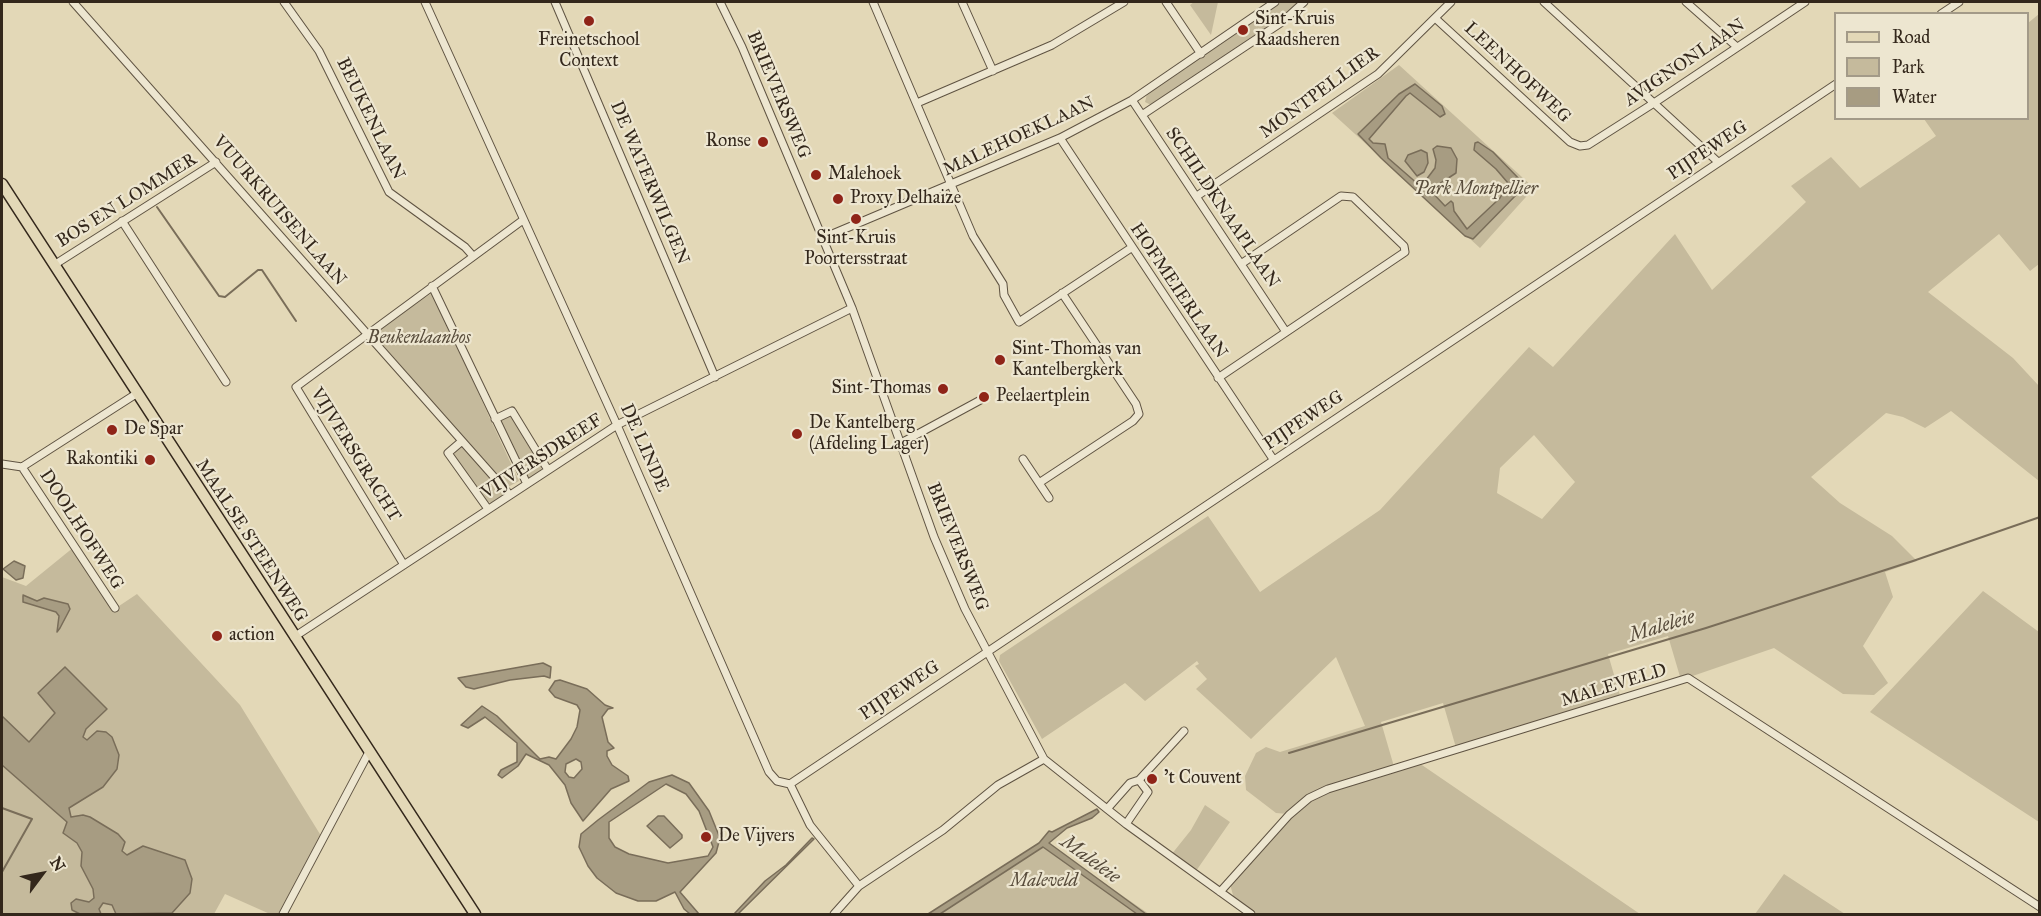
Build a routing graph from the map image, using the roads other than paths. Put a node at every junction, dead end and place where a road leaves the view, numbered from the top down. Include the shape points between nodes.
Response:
1 (73, 2) edge
2 (284, 2) edge
3 (425, 2) edge
4 (555, 2) edge
5 (720, 2) edge
6 (873, 2) edge
7 (962, 2) edge
8 (1124, 2) edge
9 (1166, 2) edge
10 (1275, 2) edge
11 (1304, 2) edge
12 (1451, 2) edge
13 (1544, 2) edge
14 (1686, 2) edge
15 (1805, 2) edge
16 (1959, 2) edge
17 (1944, 12) edge
18 (1435, 18) junction
19 (1737, 47) junction
20 (1201, 54) junction
21 (993, 72) junction
22 (1834, 85) edge
23 (1132, 100) junction
24 (917, 103) junction
25 (1654, 103) junction
26 (1142, 115) junction
27 (1060, 138) junction
28 (1580, 146) joint
29 (216, 162) junction
30 (1718, 162) junction
31 (2, 184) edge
32 (951, 185) junction
33 (1197, 196) junction
34 (523, 220) junction
35 (122, 221) junction
36 (823, 238) junction
37 (1131, 248) junction
38 (473, 256) junction
39 (1241, 264) junction
40 (54, 265) junction
41 (432, 286) junction
42 (1062, 293) junction
43 (852, 308) junction
44 (1286, 332) junction
45 (367, 333) junction
46 (715, 377) junction
47 (1218, 378) junction
48 (226, 382) dead end
49 (136, 394) junction
50 (986, 397) dead end
51 (495, 419) junction
52 (617, 425) junction
53 (462, 441) junction
54 (901, 443) junction
55 (1023, 459) dead end
56 (1273, 459) junction
57 (2, 464) edge
58 (22, 467) junction
59 (548, 470) junction
60 (1040, 483) junction
61 (527, 484) junction
62 (510, 495) junction
63 (1049, 498) dead end
64 (488, 509) junction
65 (404, 565) junction
66 (115, 608) dead end
67 (294, 637) junction
68 (985, 652) junction
69 (1184, 731) dead end
70 (369, 752) junction
71 (1044, 759) junction
72 (1139, 780) junction
73 (790, 784) junction
74 (1107, 809) junction
75 (1126, 824) junction
76 (859, 886) junction
77 (1220, 892) junction
78 (2040, 907) edge
79 (283, 915) edge
80 (475, 915) edge
81 (834, 915) edge
82 (1251, 915) edge

1 - 29 street, VUURKRUISENLAAN
2 - 38 street, BEUKENLAAN via 319,51 389,192
3 - 34 street, DE LINDE
4 - 46 street, DE WATERWILGEN
5 - 36 street, BRIEVERSWEG
6 - 24 street
7 - 21 street
8 - 21 street via 1052,45
9 - 20 street
10 - 20 street, MALEHOEKLAAN
11 - 26 street via 1282,22
12 - 18 street, MONTPELLIER
13 - 25 street
14 - 19 street
15 - 19 street, AVIGNONLAAN
16 - 17 street
18 - 28 street, LEENHOFWEG via 1570,142
18 - 33 street, MONTPELLIER via 1378,74
19 - 25 street, AVIGNONLAAN
20 - 23 street, MALEHOEKLAAN
21 - 24 street
22 - 30 street, PIJPEWEG
23 - 26 street, SCHILDKNAAPLAAN
23 - 27 street, MALEHOEKLAAN
24 - 32 street
25 - 28 street, AVIGNONLAAN via 1588,145
25 - 30 street
26 - 33 street, SCHILDKNAAPLAAN
27 - 32 street, MALEHOEKLAAN
27 - 37 street, HOFMEIERLAAN
29 - 35 street, BOS EN LOMMER
29 - 45 street, VUURKRUISENLAAN
30 - 56 street, PIJPEWEG
31 - 40 main road, MAALSE STEENWEG
32 - 36 street, MALEHOEKLAAN
32 - 42 street via 1019,322
33 - 39 street, SCHILDKNAAPLAAN
34 - 38 street, VIJVERSGRACHT
34 - 52 street, DE LINDE
35 - 40 street, BOS EN LOMMER
35 - 48 street
36 - 43 street, BRIEVERSWEG
37 - 42 street
37 - 47 street, HOFMEIERLAAN
38 - 41 street, VIJVERSGRACHT
39 - 44 street, SCHILDKNAAPLAAN
39 - 44 street via 1341,196 1353,197 1404,246 1405,252
40 - 49 main road, MAALSE STEENWEG
41 - 45 street, VIJVERSGRACHT
41 - 51 street
42 - 60 street via 1137,404 1138,414
43 - 46 street, VIJVERSDREEF
43 - 54 street, BRIEVERSWEG
44 - 47 street
45 - 53 street, VUURKRUISENLAAN
45 - 65 street, VIJVERSGRACHT via 296,387
46 - 52 street, VIJVERSDREEF
47 - 56 street, HOFMEIERLAAN
49 - 58 street
49 - 67 main road, MAALSE STEENWEG
50 - 54 street
51 - 59 street via 512,411
51 - 61 street
52 - 59 street, VIJVERSDREEF
52 - 73 street, DE LINDE via 769,771 777,782
53 - 62 street, VUURKRUISENLAAN
53 - 64 street via 448,453
54 - 68 street, BRIEVERSWEG via 934,537
55 - 60 street
56 - 68 street, PIJPEWEG
57 - 58 street
58 - 66 street, DOOLHOFWEG
59 - 61 street, VIJVERSDREEF
60 - 63 street
61 - 62 street, VIJVERSDREEF
62 - 64 street, VIJVERSDREEF
64 - 65 street, VIJVERSDREEF
65 - 67 street, VIJVERSDREEF
67 - 70 main road, MAALSE STEENWEG
68 - 71 street, BRIEVERSWEG
68 - 73 street, PIJPEWEG
69 - 72 street
70 - 79 street
70 - 80 main road, MAALSE STEENWEG
71 - 74 street, BRIEVERSWEG
71 - 76 street via 998,785 943,830
72 - 74 street via 1130,783
72 - 75 street via 1148,792
73 - 76 street, DE LINDE via 810,825
74 - 75 street, BRIEVERSWEG
75 - 77 street, BRIEVERSWEG
76 - 81 street
77 - 78 street, MALEVELD via 1308,798 1688,678
77 - 82 street

